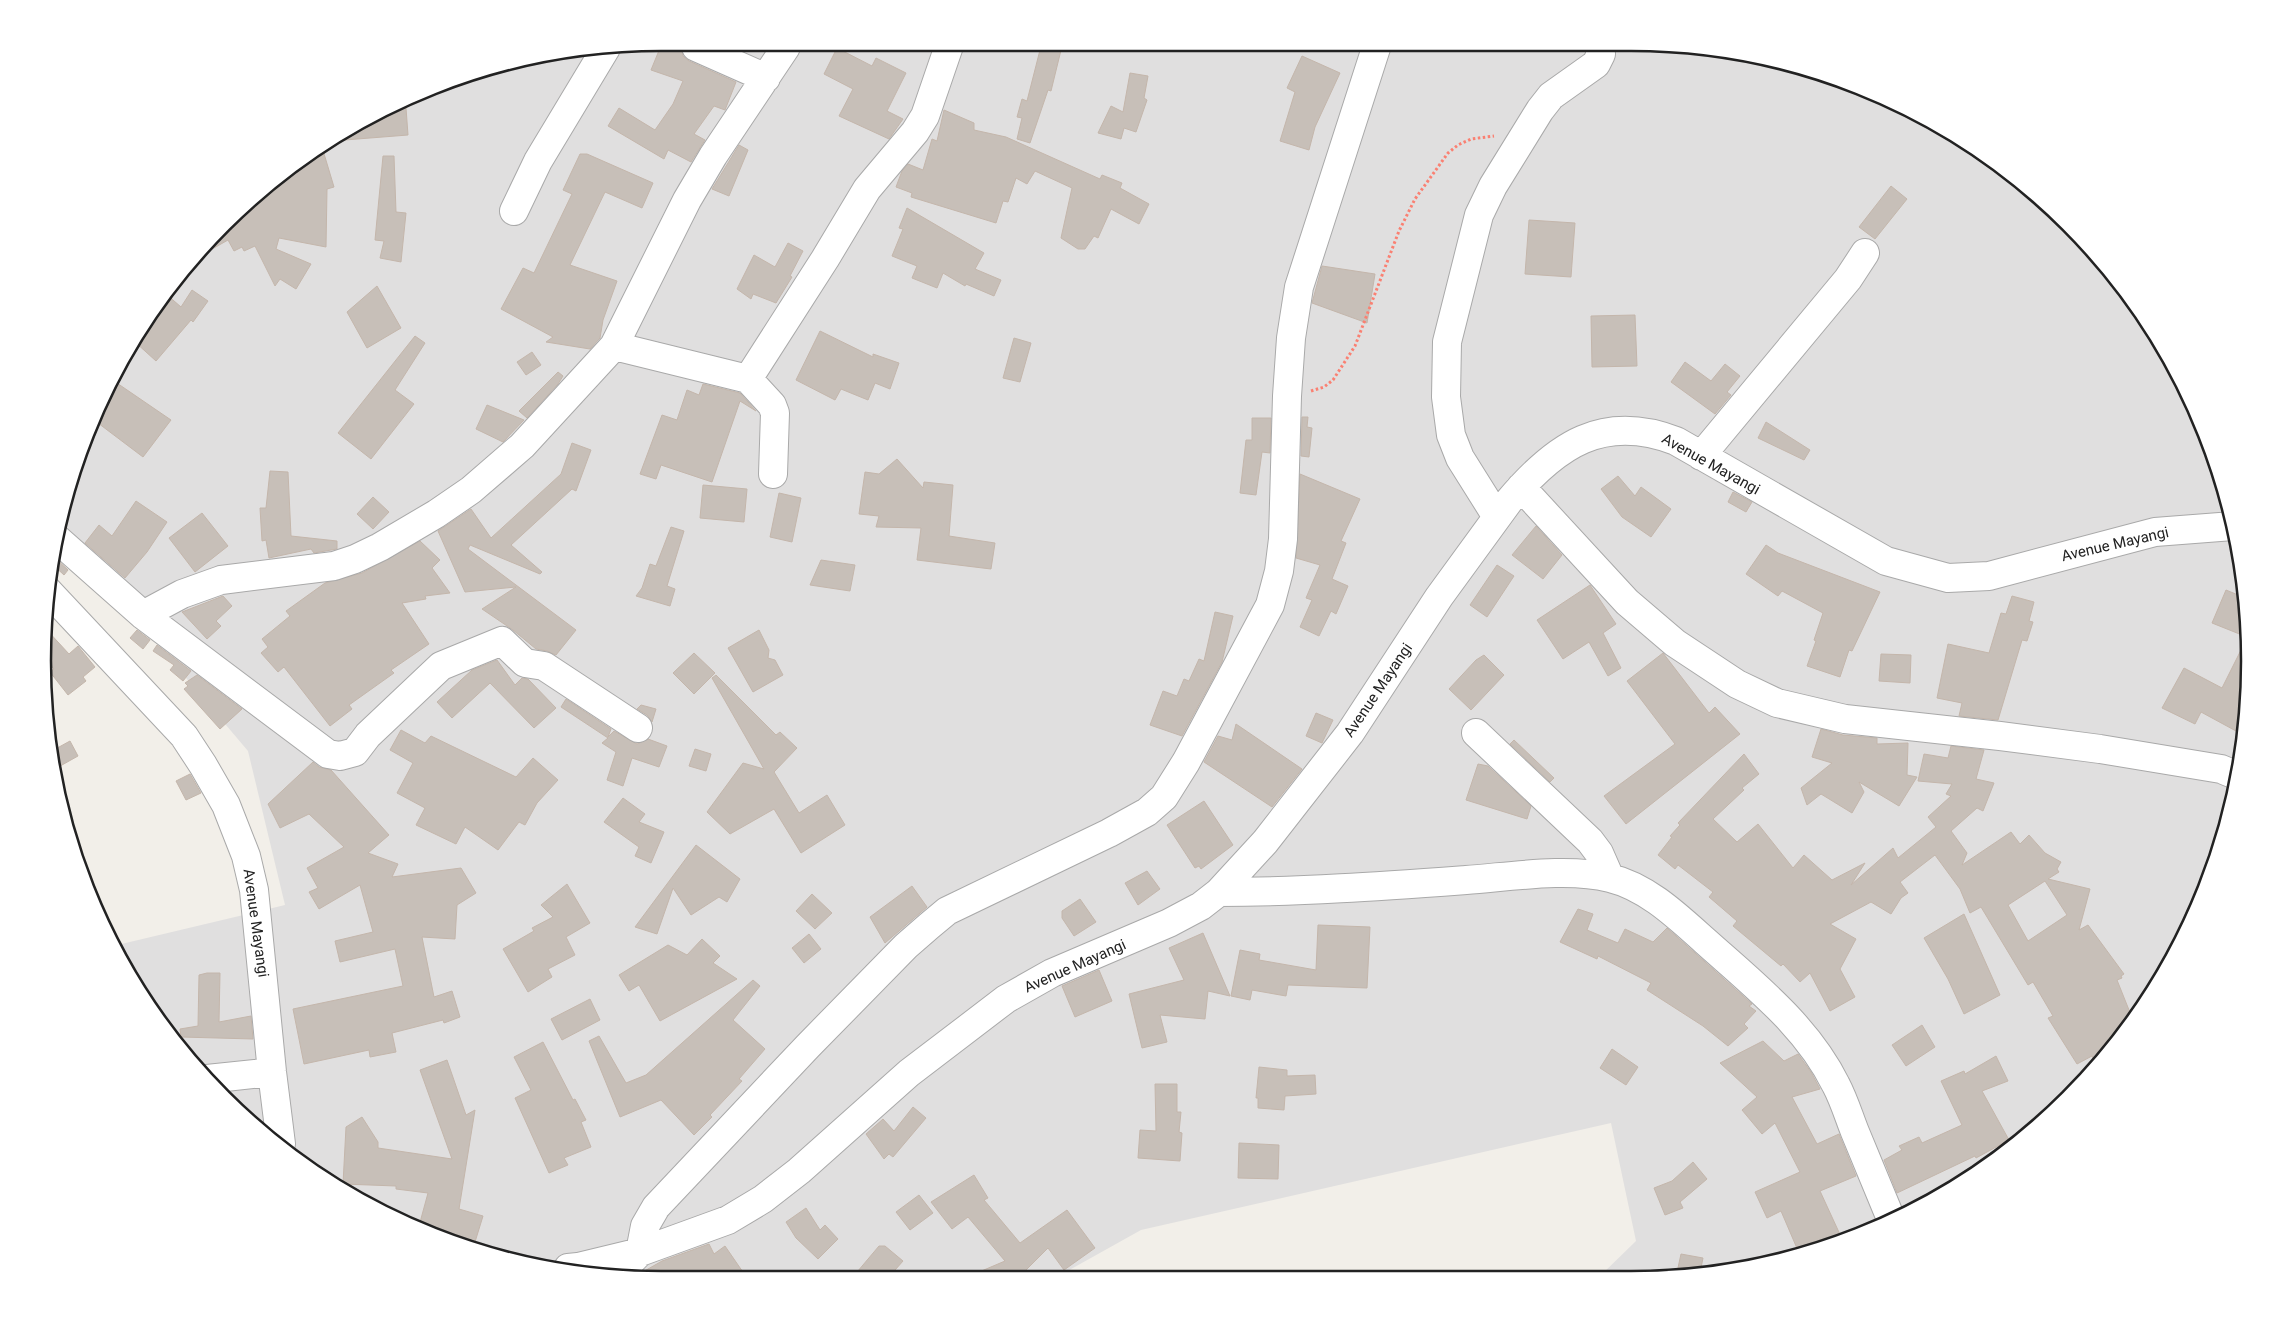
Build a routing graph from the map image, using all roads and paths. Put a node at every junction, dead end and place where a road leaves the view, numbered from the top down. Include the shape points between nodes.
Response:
1 (705, 51) edge
2 (783, 51) edge
3 (946, 51) edge
4 (1375, 51) edge
5 (1600, 51) edge
6 (602, 54) edge
7 (766, 78) junction
8 (1527, 131) junction
9 (514, 212) dead end
10 (1865, 253) dead end
11 (614, 346) junction
12 (748, 379) junction
13 (1287, 396) junction
14 (1701, 456) junction
15 (773, 474) dead end
16 (1521, 487) junction
17 (1498, 517) junction
18 (2225, 527) edge
19 (63, 544) edge
20 (55, 597) edge
21 (143, 615) junction
22 (638, 728) dead end
23 (1476, 733) dead end
24 (2230, 773) edge
25 (1610, 878) junction
26 (1219, 892) junction
27 (272, 1072) junction
28 (217, 1078) edge
29 (280, 1137) edge
30 (1889, 1213) edge
31 (640, 1252) junction
32 (582, 1266) edge
33 (622, 1269) edge

1 - 7 street
2 - 7 street
3 - 12 street via 925,116 867,189
4 - 13 street via 1299,287
5 - 8 street via 1596,64 1551,96
6 - 9 street via 538,162
7 - 11 street via 687,200
8 - 13 path via 1471,139 1448,153 1416,198 1399,231 1365,323 1345,363 1324,387
8 - 17 street via 1480,214 1447,342 1446,397 1451,435 1460,458
10 - 14 street via 1848,279
11 - 12 street
11 - 21 street via 522,446 471,490 387,543 334,566 220,580 182,594
12 - 15 street via 775,413
13 - 31 street via 1283,539 1270,605 1186,762 1164,796 1147,812 1109,833 947,911 911,941 656,1207 645,1226
14 - 16 street, Avenue Mayangi via 1653,432 1624,429 1592,435 1558,453
14 - 18 street, Avenue Mayangi via 1886,561 1948,578 1989,576 2155,532
16 - 17 street, Avenue Mayangi
16 - 24 street via 1627,602 1675,643 1737,684 1776,703 1845,719 2100,750
17 - 26 street, Avenue Mayangi via 1439,597 1350,733 1265,842
19 - 21 street
20 - 27 street, Avenue Mayangi via 184,736 226,805 246,856 254,890
21 - 22 street via 328,754 340,756 355,752 368,735 441,666 502,641 525,663 544,666
23 - 25 street via 1590,841
25 - 26 street via 1588,874 1543,874 1321,890
25 - 30 street via 1632,885 1656,900 1766,995 1792,1022 1818,1054 1836,1085
26 - 31 street, Avenue Mayangi via 1169,923 1052,973 1006,999 909,1073 763,1199 728,1220
27 - 28 street
27 - 29 street, Avenue Mayangi
31 - 32 street, Avenue Mayangi
31 - 33 street

